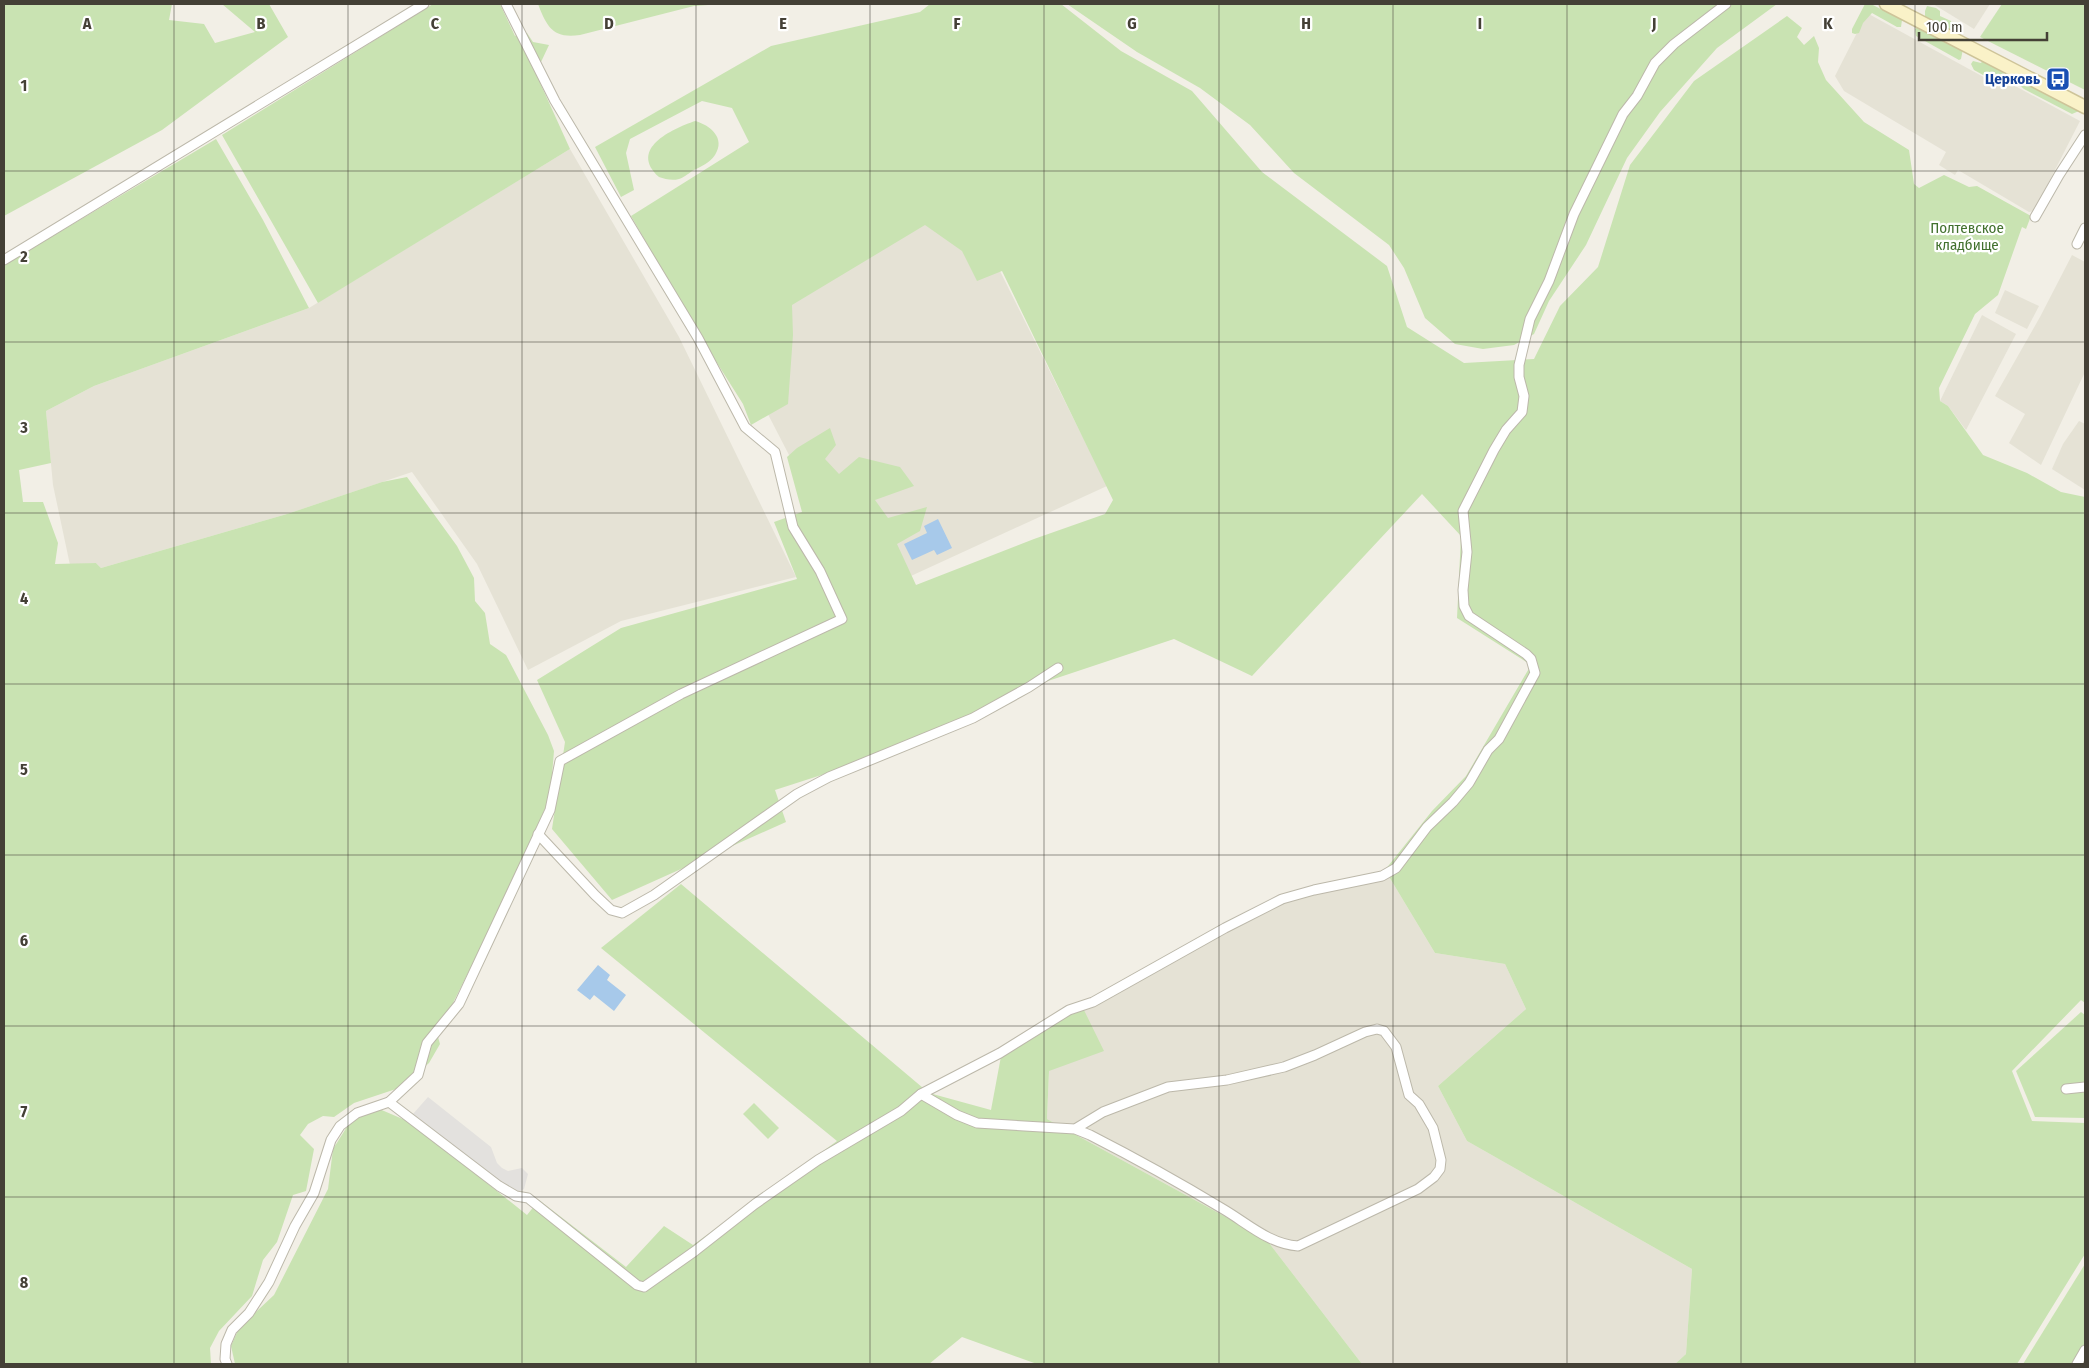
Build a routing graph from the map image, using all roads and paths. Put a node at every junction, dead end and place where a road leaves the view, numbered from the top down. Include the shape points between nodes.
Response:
1 (424, 4) edge
2 (506, 4) edge
3 (1726, 4) edge
4 (1886, 4) edge
5 (2085, 107) edge
6 (2085, 135) edge
7 (2035, 217) dead end
8 (2085, 228) edge
9 (2077, 244) dead end
10 (4, 260) edge
11 (1058, 668) dead end
12 (538, 834) junction
13 (2085, 1087) edge
14 (2066, 1089) dead end
15 (921, 1094) junction
16 (389, 1102) junction
17 (1075, 1129) junction
18 (2085, 1350) edge
19 (227, 1364) edge
20 (2077, 1364) edge

1 - 10 street
2 - 12 street via 555,101 698,338 745,427 775,452 793,527 820,571 842,619 681,694 560,762 550,810
3 - 15 street via 1664,52 1623,114 1574,214 1549,281 1530,319 1519,365 1524,396 1522,412 1506,430 1463,511 1467,552 1464,606 1474,621 1526,654 1535,667 1533,679 1499,739 1488,750 1469,783 1427,827 1396,868 1382,876 1282,899 1093,1002 1069,1010
4 - 5 street
6 - 7 street
8 - 9 street
11 - 12 street via 973,718 829,777 797,794 654,895 622,913 611,910 595,895
12 - 16 street via 459,1004 427,1043 418,1075
13 - 14 street
15 - 16 street via 901,1111 818,1160 763,1198 644,1287 637,1285 528,1198 516,1196 499,1186
15 - 17 street via 977,1123
16 - 19 street via 357,1112 340,1126 331,1140 314,1193 269,1282 232,1330 226,1344
17 - 17 street via 1114,1147 1273,1240 1298,1246 1418,1189 1434,1177 1440,1169 1441,1160 1427,1114 1410,1095 1396,1047 1384,1031 1377,1029 1284,1067 1228,1080 1168,1087 1103,1112
18 - 20 street

